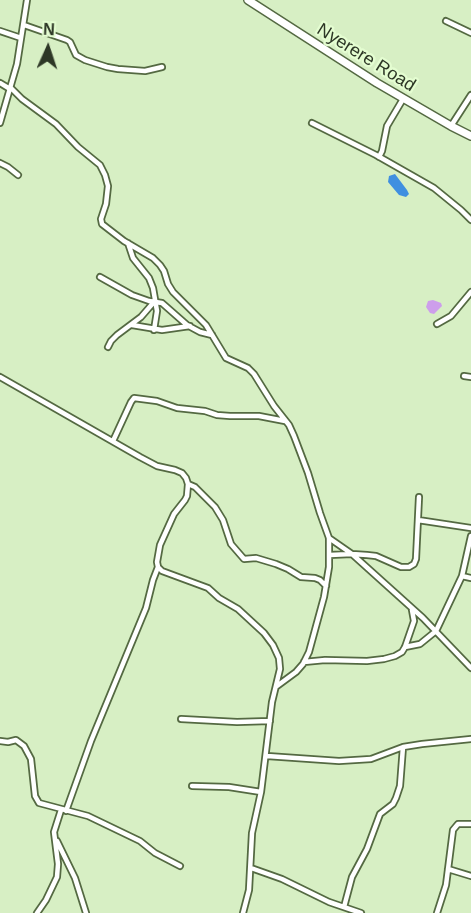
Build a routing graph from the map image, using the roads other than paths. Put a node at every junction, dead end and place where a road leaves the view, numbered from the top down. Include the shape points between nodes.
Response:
1 (27, 0) edge
2 (248, 0) edge
3 (446, 21) dead end
4 (24, 25) junction
5 (0, 31) edge
6 (471, 33) edge
7 (21, 38) junction
8 (162, 67) dead end
9 (0, 83) edge
10 (10, 88) junction
11 (471, 95) edge
12 (403, 99) junction
13 (0, 123) edge
14 (312, 123) dead end
15 (451, 126) junction
16 (471, 136) edge
17 (379, 157) junction
18 (0, 164) edge
19 (18, 175) dead end
20 (471, 220) edge
21 (128, 243) junction
22 (100, 278) dead end
23 (471, 292) edge
24 (155, 302) junction
25 (437, 324) dead end
26 (132, 325) junction
27 (190, 326) junction
28 (154, 330) junction
29 (212, 335) junction
30 (108, 347) dead end
31 (464, 376) dead end
32 (0, 377) edge
33 (471, 377) edge
34 (285, 421) junction
35 (113, 441) junction
36 (188, 484) junction
37 (419, 497) dead end
38 (418, 520) junction
39 (471, 528) edge
40 (471, 536) edge
41 (329, 538) junction
42 (352, 554) junction
43 (330, 555) junction
44 (158, 567) junction
45 (462, 576) junction
46 (471, 578) edge
47 (326, 586) junction
48 (411, 608) junction
49 (436, 632) junction
50 (405, 647) junction
51 (304, 662) junction
52 (471, 668) edge
53 (277, 686) junction
54 (181, 719) dead end
55 (270, 721) junction
56 (471, 739) edge
57 (0, 741) edge
58 (404, 747) junction
59 (267, 756) junction
60 (192, 786) dead end
61 (261, 792) junction
62 (64, 810) junction
63 (471, 824) edge
64 (54, 837) junction
65 (180, 866) dead end
66 (251, 868) junction
67 (448, 869) junction
68 (471, 876) edge
69 (344, 907) junction
70 (37, 913) edge
71 (86, 913) edge
72 (243, 913) edge
73 (360, 913) edge
74 (437, 913) edge

1 - 4 street
2 - 12 main road, Nyerere Road
3 - 6 street
4 - 7 street
4 - 8 street via 68,40 76,55 107,67 144,71
5 - 7 street
7 - 10 street
9 - 10 street
10 - 13 street
10 - 21 street via 100,165 108,186 102,224
11 - 15 street
12 - 15 main road, Nyerere Road
12 - 17 street via 387,126
14 - 17 street
15 - 16 main road, Nyerere Road
17 - 20 street via 434,188
18 - 19 street
21 - 24 street via 135,262 152,284
21 - 29 street via 160,265 173,292
22 - 24 street
23 - 25 street via 451,316
24 - 26 street
24 - 27 street
24 - 28 street via 158,311
26 - 28 street
26 - 30 street
27 - 28 street
27 - 29 street
29 - 34 street via 226,358 254,374
31 - 33 street
32 - 35 street
34 - 35 street via 218,415 135,398
34 - 41 street via 301,454
35 - 36 street via 158,466 182,473
36 - 44 street via 185,500 160,545
36 - 47 street via 215,507 231,544 244,559 276,564 301,577 320,580
37 - 38 street
38 - 39 street
38 - 42 street via 416,559 409,567 376,556
40 - 45 street
41 - 42 street
41 - 43 street
42 - 43 street
42 - 48 street
43 - 47 street
44 - 53 street via 208,588 264,633 279,658
44 - 62 street via 146,608
45 - 46 street
45 - 49 street
47 - 51 street
48 - 49 street
48 - 50 street via 414,621
49 - 50 street via 420,644
49 - 52 street
50 - 51 street via 384,659
51 - 53 street
53 - 55 street
54 - 55 street
55 - 59 street
56 - 58 street
57 - 62 street via 17,740 24,746 31,759 36,801
58 - 59 street via 371,759
58 - 69 street via 396,798 377,820
59 - 61 street
60 - 61 street
61 - 66 street via 252,833
62 - 64 street
62 - 65 street via 88,816 140,841
63 - 67 street via 455,826
64 - 70 street via 57,878
64 - 71 street via 75,878
66 - 69 street
66 - 72 street
67 - 68 street
67 - 74 street
69 - 73 street

